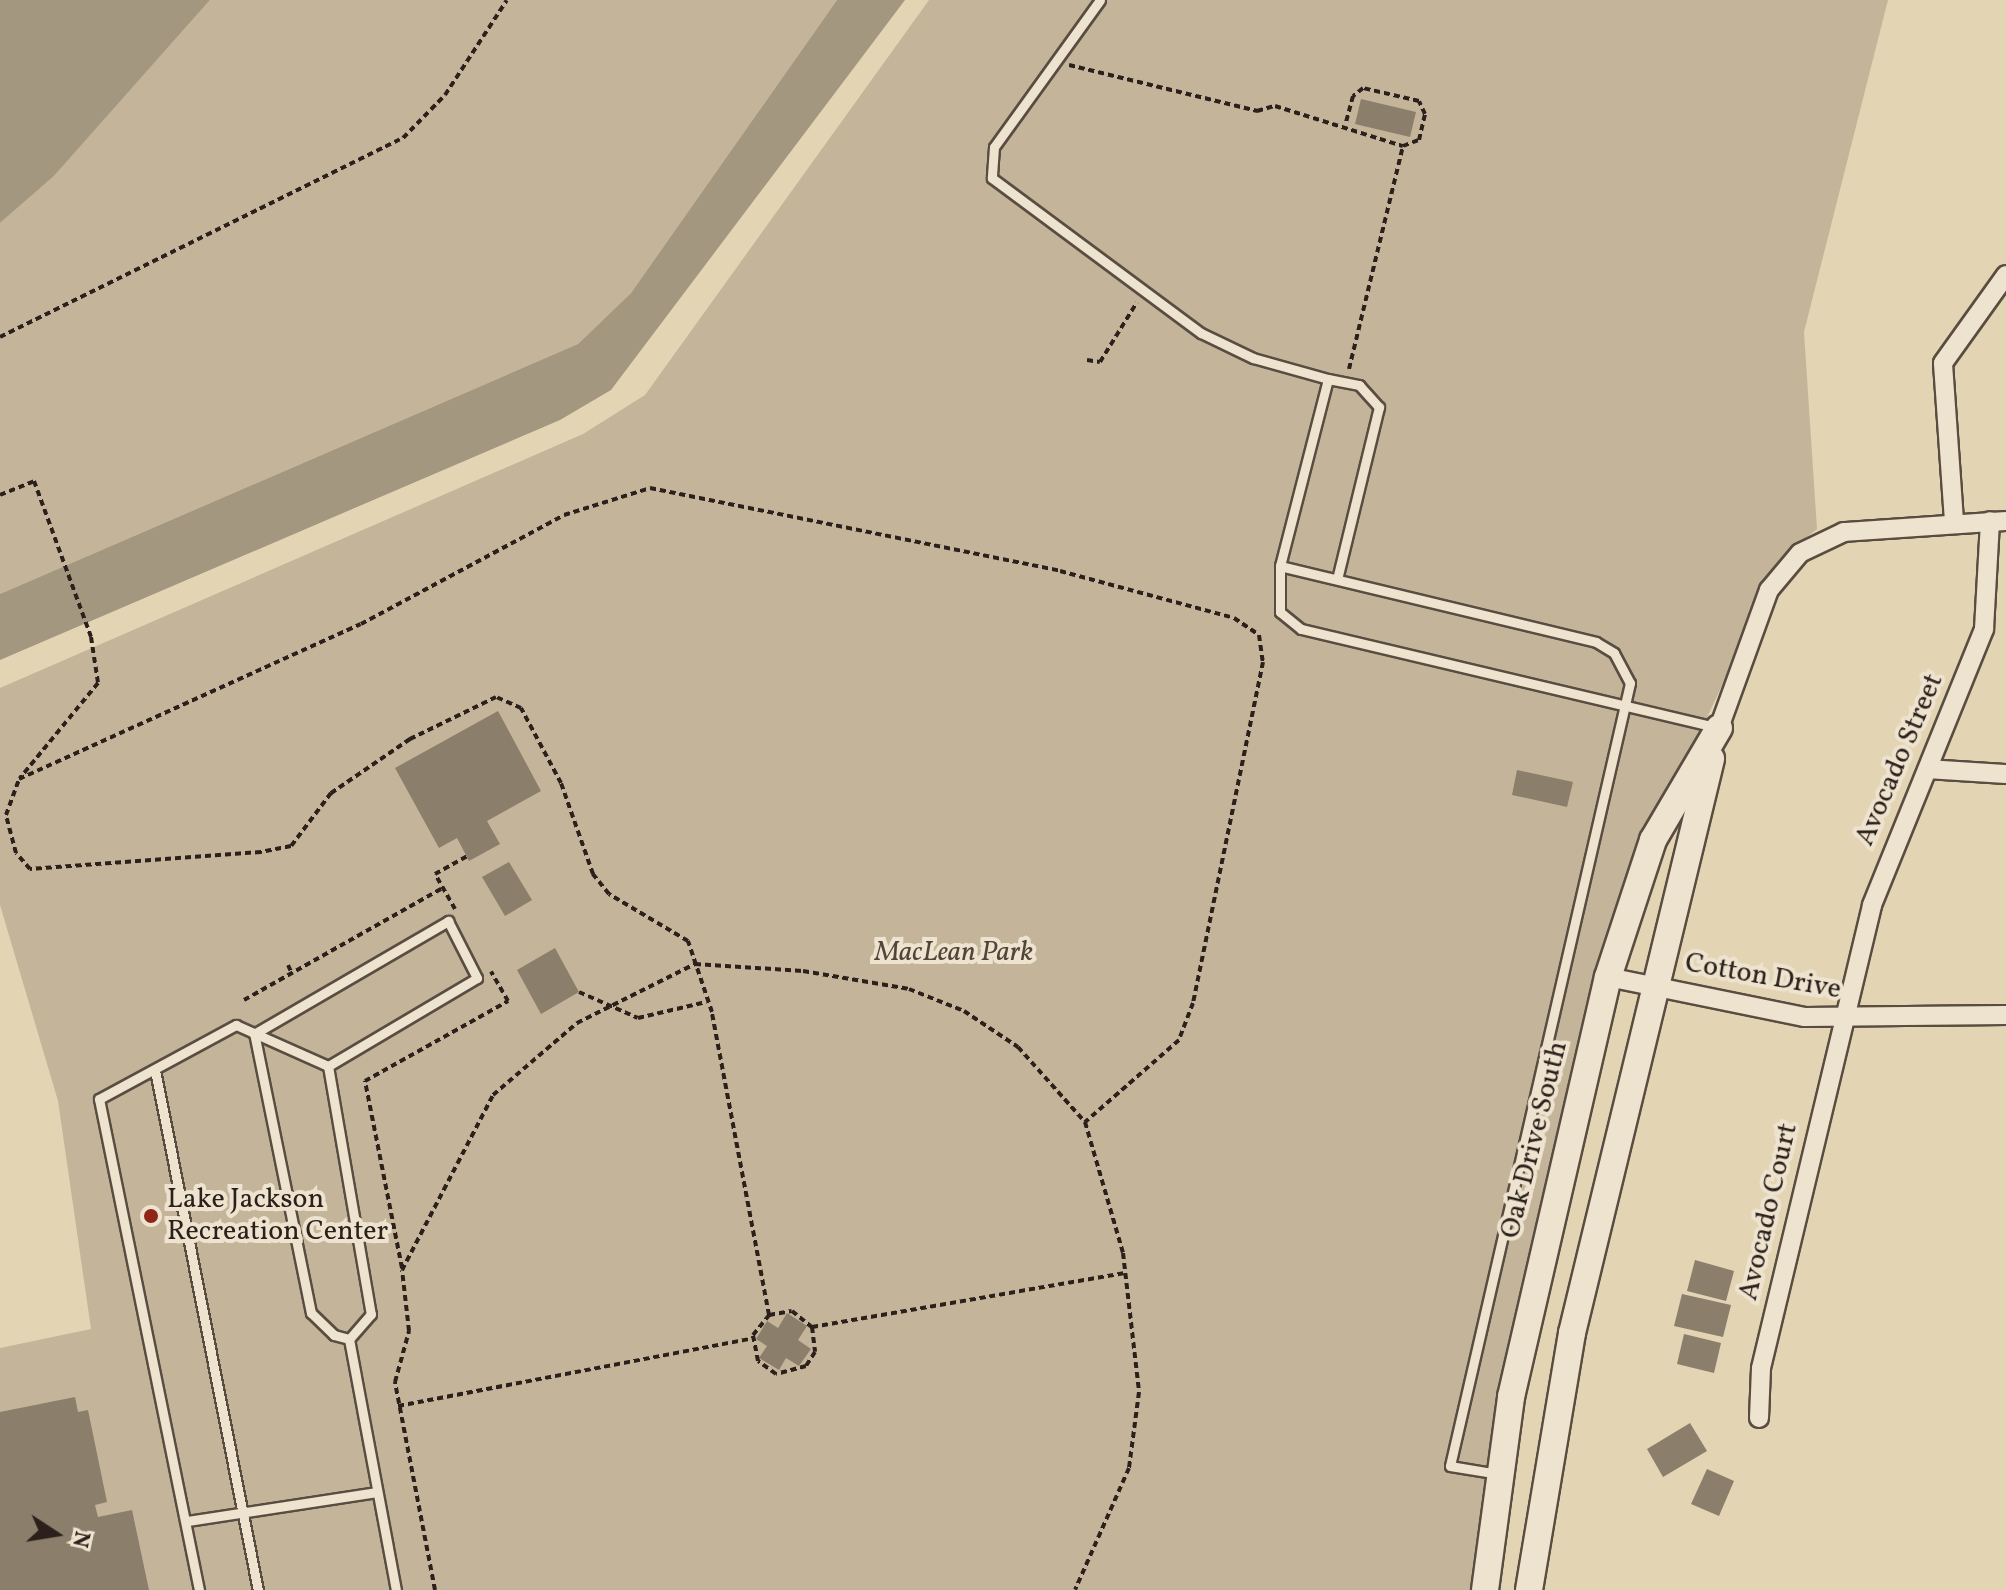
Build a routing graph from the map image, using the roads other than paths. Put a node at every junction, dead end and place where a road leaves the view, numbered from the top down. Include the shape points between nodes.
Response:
1 (1100, 0) edge
2 (2006, 275) edge
3 (1328, 379) junction
4 (1954, 521) junction
5 (1998, 521) edge
6 (1280, 566) junction
7 (1337, 579) junction
8 (1624, 703) junction
9 (1719, 728) junction
10 (1928, 769) junction
11 (2006, 774) edge
12 (1608, 977) junction
13 (1653, 986) junction
14 (2006, 1015) edge
15 (1843, 1020) junction
16 (254, 1034) junction
17 (328, 1066) junction
18 (155, 1070) junction
19 (349, 1339) junction
20 (1759, 1418) dead end
21 (1502, 1474) junction
22 (376, 1492) junction
23 (243, 1512) junction
24 (187, 1521) junction
25 (199, 1590) edge
26 (258, 1590) edge
27 (396, 1590) edge
28 (1485, 1590) edge
29 (1529, 1590) edge

1 - 3 lane via 994,147 992,178 1142,293 1253,358
2 - 4 street via 1943,363
3 - 6 lane
3 - 7 lane via 1371,393 1379,407
4 - 5 street, Oak Drive South
4 - 9 street, Oak Drive South via 1844,532 1800,553 1769,590
5 - 10 street, Avocado Street via 1984,629
6 - 7 lane
6 - 8 lane via 1276,598 1290,625
7 - 8 lane via 1596,642 1626,669
8 - 9 lane
8 - 21 lane via 1450,1466
9 - 12 street, Oak Drive South via 1653,840
9 - 13 street, Oak Drive South
10 - 11 street
10 - 15 street, Avocado Street via 1876,892
12 - 13 street, Cotton Drive
12 - 21 street, Oak Drive South via 1540,1256
13 - 15 street, Cotton Drive
13 - 29 street, Oak Drive South via 1572,1333
14 - 15 street, Cotton Drive
15 - 20 street, Avocado Court via 1761,1368
16 - 17 lane
16 - 17 lane via 448,921 477,978
16 - 18 lane via 236,1025
16 - 19 lane via 311,1313 319,1326
17 - 19 lane via 371,1314
18 - 23 lane
18 - 24 lane via 99,1099
19 - 22 lane
21 - 28 street, Oak Drive South
22 - 23 lane
22 - 27 lane
23 - 24 lane
23 - 26 lane
24 - 25 lane

